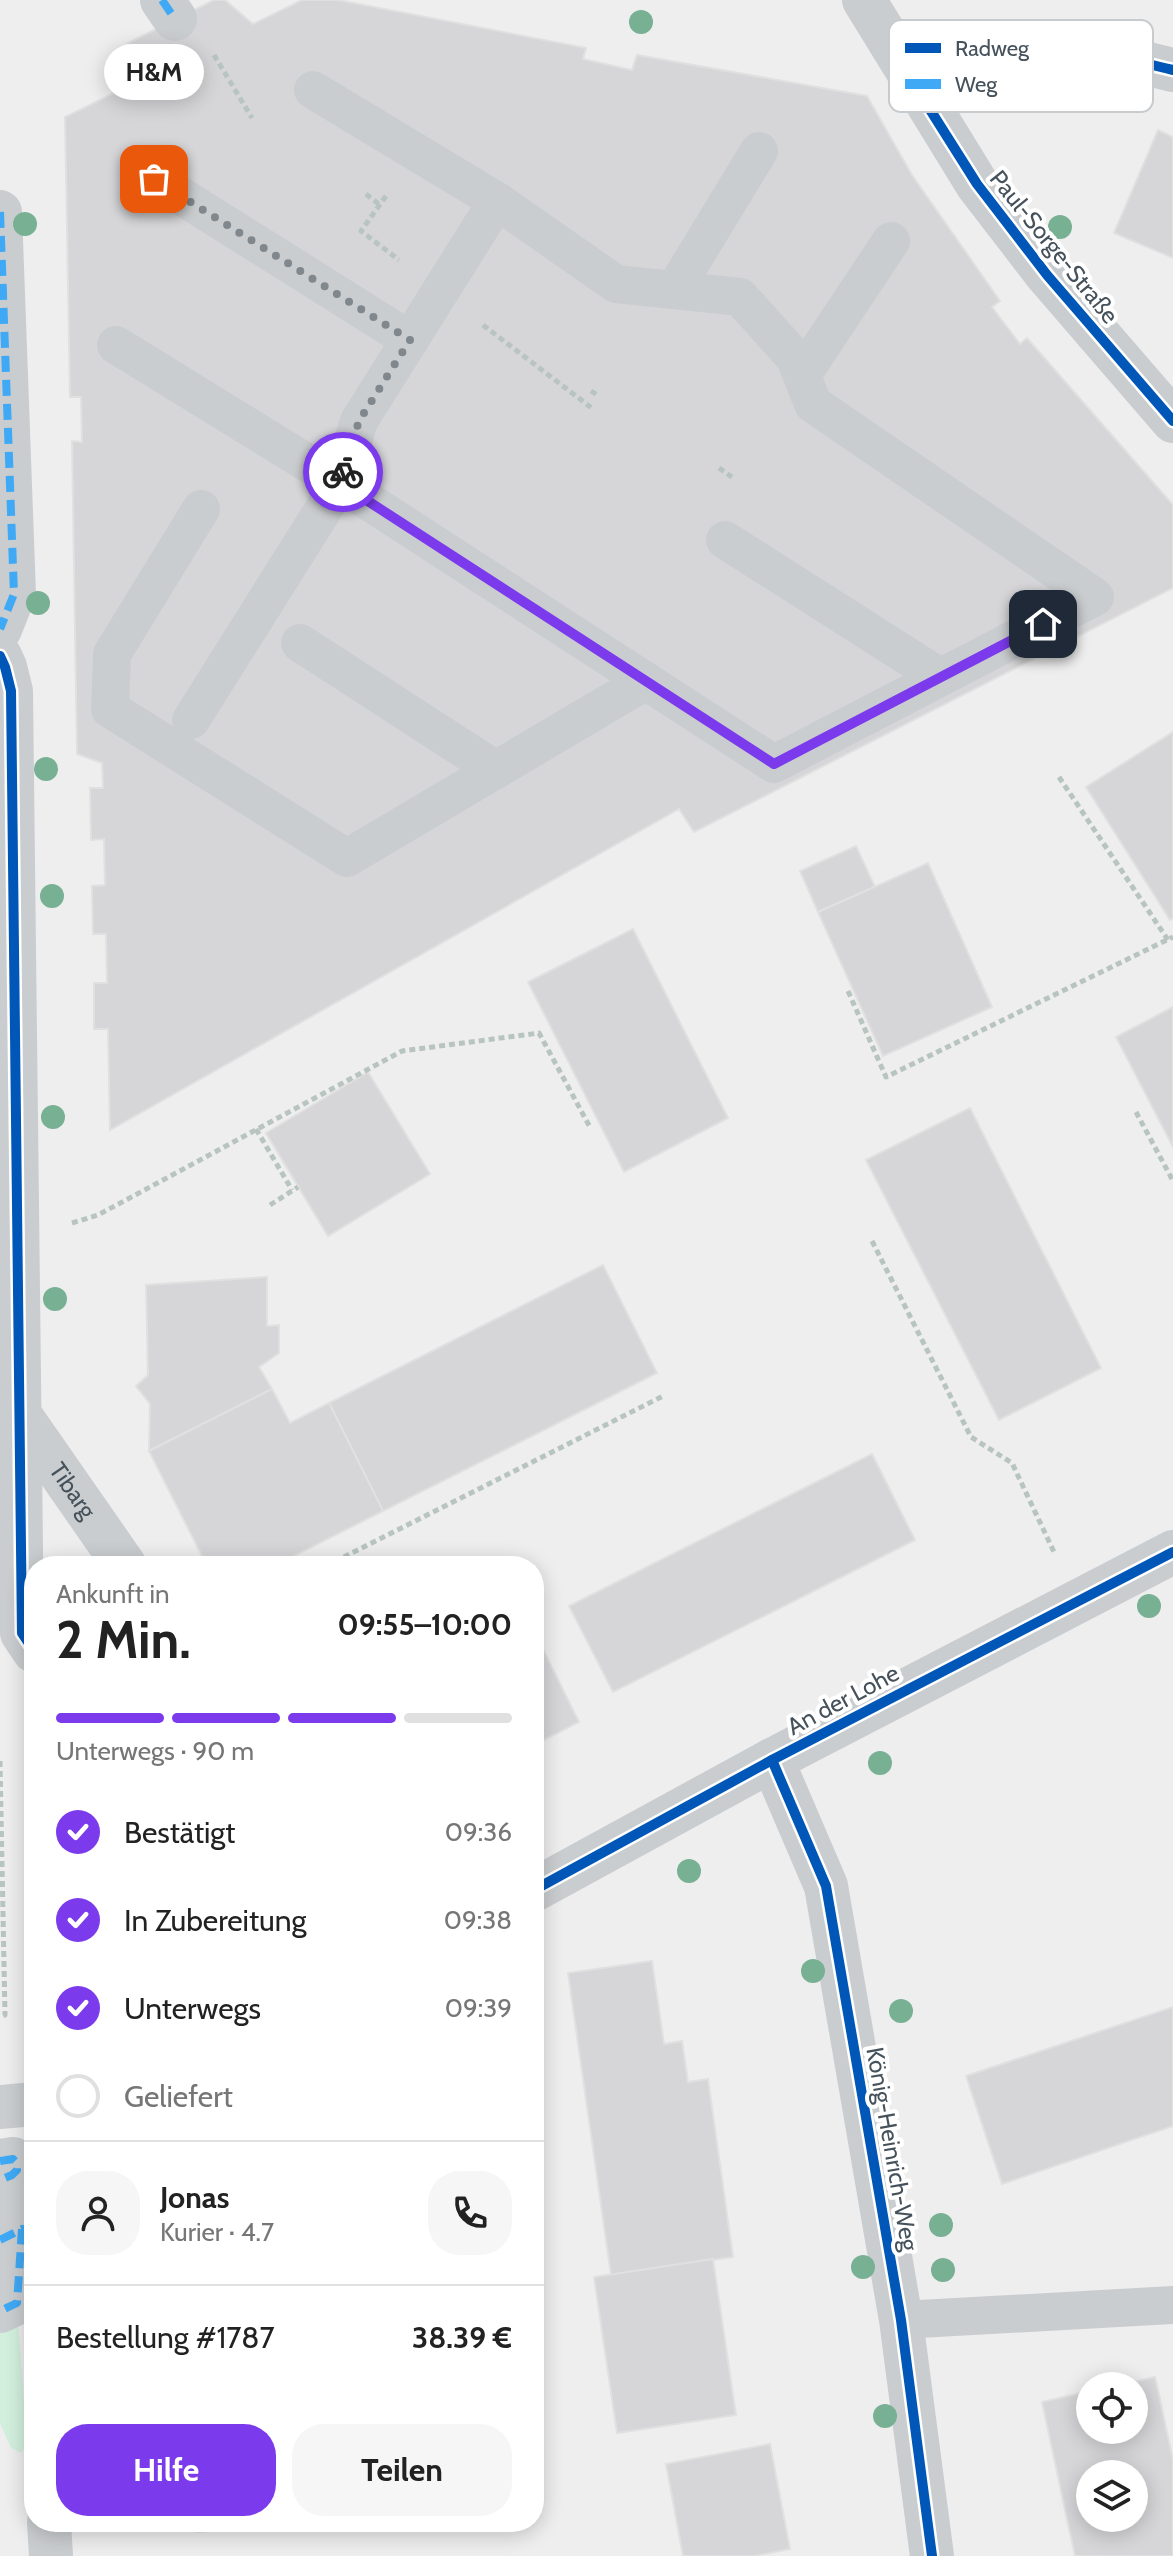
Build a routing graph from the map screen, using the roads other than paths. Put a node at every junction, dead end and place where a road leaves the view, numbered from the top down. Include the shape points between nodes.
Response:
1 (864, 0) edge
2 (889, 42) edge
3 (1153, 66) edge
4 (1173, 70) edge
5 (313, 90) dead end
6 (932, 112) edge
7 (759, 151) dead end
8 (154, 179) dead end
9 (497, 201) junction
10 (0, 212) edge
11 (891, 241) dead end
12 (675, 289) junction
13 (410, 340) junction
14 (116, 345) dead end
15 (802, 375) junction
16 (1173, 421) edge
17 (340, 483) junction
18 (201, 509) dead end
19 (725, 540) dead end
20 (0, 629) edge
21 (300, 643) dead end
22 (0, 656) edge
23 (940, 677) junction
24 (646, 681) junction
25 (191, 720) dead end
26 (496, 770) junction
27 (20, 1415) junction
28 (1173, 1552) edge
29 (118, 1556) edge
30 (24, 1636) edge
31 (772, 1760) junction
32 (544, 1885) edge
33 (24, 2105) edge
34 (0, 2107) edge
35 (0, 2161) edge
36 (0, 2180) edge
37 (24, 2186) edge
38 (0, 2200) edge
39 (0, 2240) edge
40 (1173, 2305) edge
41 (0, 2311) edge
42 (901, 2320) junction
43 (50, 2532) edge
44 (51, 2556) edge
45 (932, 2556) edge

1 - 2 street, Paul-Sorge-Straße
3 - 4 street
5 - 9 lane
6 - 16 street, Paul-Sorge-Straße via 977,184 1038,263
7 - 12 lane
8 - 13 lane
9 - 12 lane via 616,284
9 - 13 lane
10 - 20 street via 14,594
11 - 15 lane
12 - 15 lane via 740,297 795,358
13 - 17 lane via 359,421
14 - 17 lane
15 - 23 lane via 813,404 1095,597
17 - 24 lane
17 - 25 lane
18 - 26 lane via 112,654 110,709 347,858
19 - 23 lane
21 - 26 lane
22 - 27 street, Tibarg via 11,691
23 - 24 lane via 774,764
24 - 26 lane
27 - 29 street, Tibarg
27 - 30 street, Tibarg
28 - 31 street, An der Lohe
31 - 32 street, An der Lohe
31 - 42 street, König-Heinrich-Weg via 826,1886
33 - 34 street
35 - 36 street via 17,2163 17,2170
37 - 38 street
39 - 41 street via 22,2229 17,2303
40 - 42 lane
42 - 45 street, König-Heinrich-Weg
43 - 44 street

